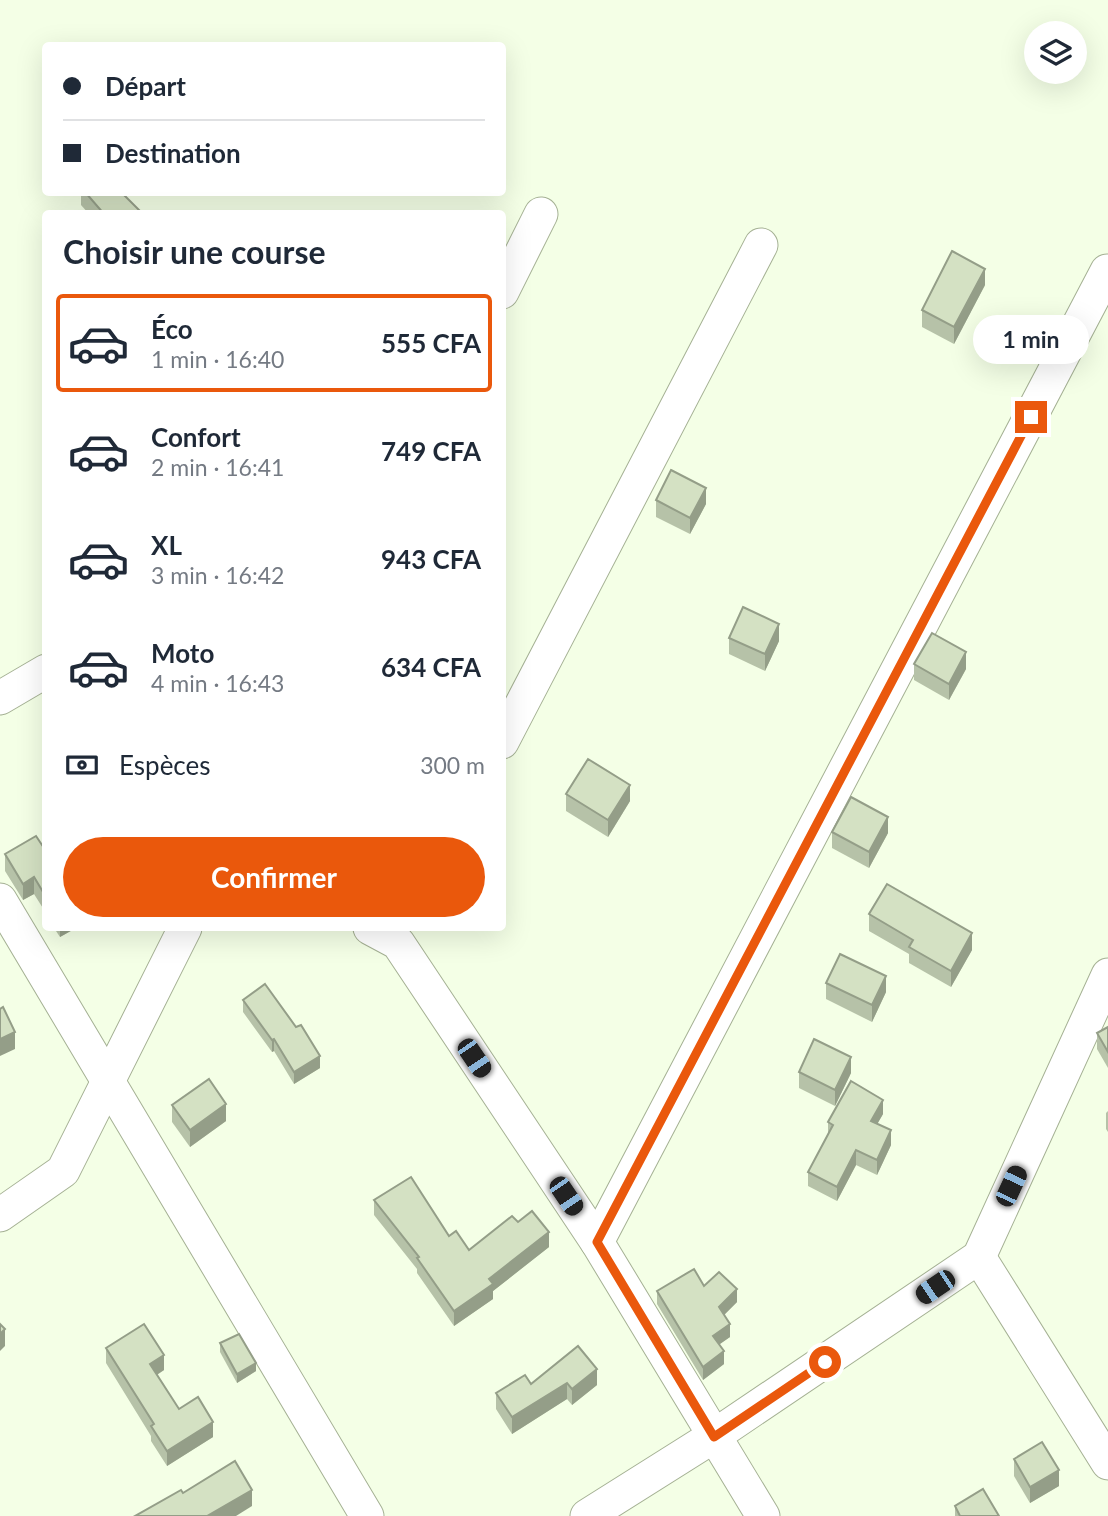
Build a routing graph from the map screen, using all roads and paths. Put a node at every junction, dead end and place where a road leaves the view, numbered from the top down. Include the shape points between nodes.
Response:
1 (541, 214) dead end
2 (761, 245) dead end
3 (1107, 271) edge
4 (506, 284) edge
5 (42, 673) edge
6 (0, 698) edge
7 (506, 734) edge
8 (0, 900) edge
9 (184, 931) edge
10 (391, 933) edge
11 (1108, 975) edge
12 (108, 1082) junction
13 (0, 1215) edge
14 (597, 1242) junction
15 (979, 1257) junction
16 (714, 1437) junction
17 (1108, 1463) edge
18 (367, 1516) edge
19 (587, 1516) edge
20 (763, 1516) edge

1 - 4 street
2 - 7 street
3 - 14 street
5 - 6 street
8 - 12 street
9 - 12 street
10 - 14 street
11 - 15 street
12 - 13 street via 63,1171
12 - 18 street
14 - 16 street
15 - 16 street
15 - 17 street
16 - 19 street
16 - 20 street

